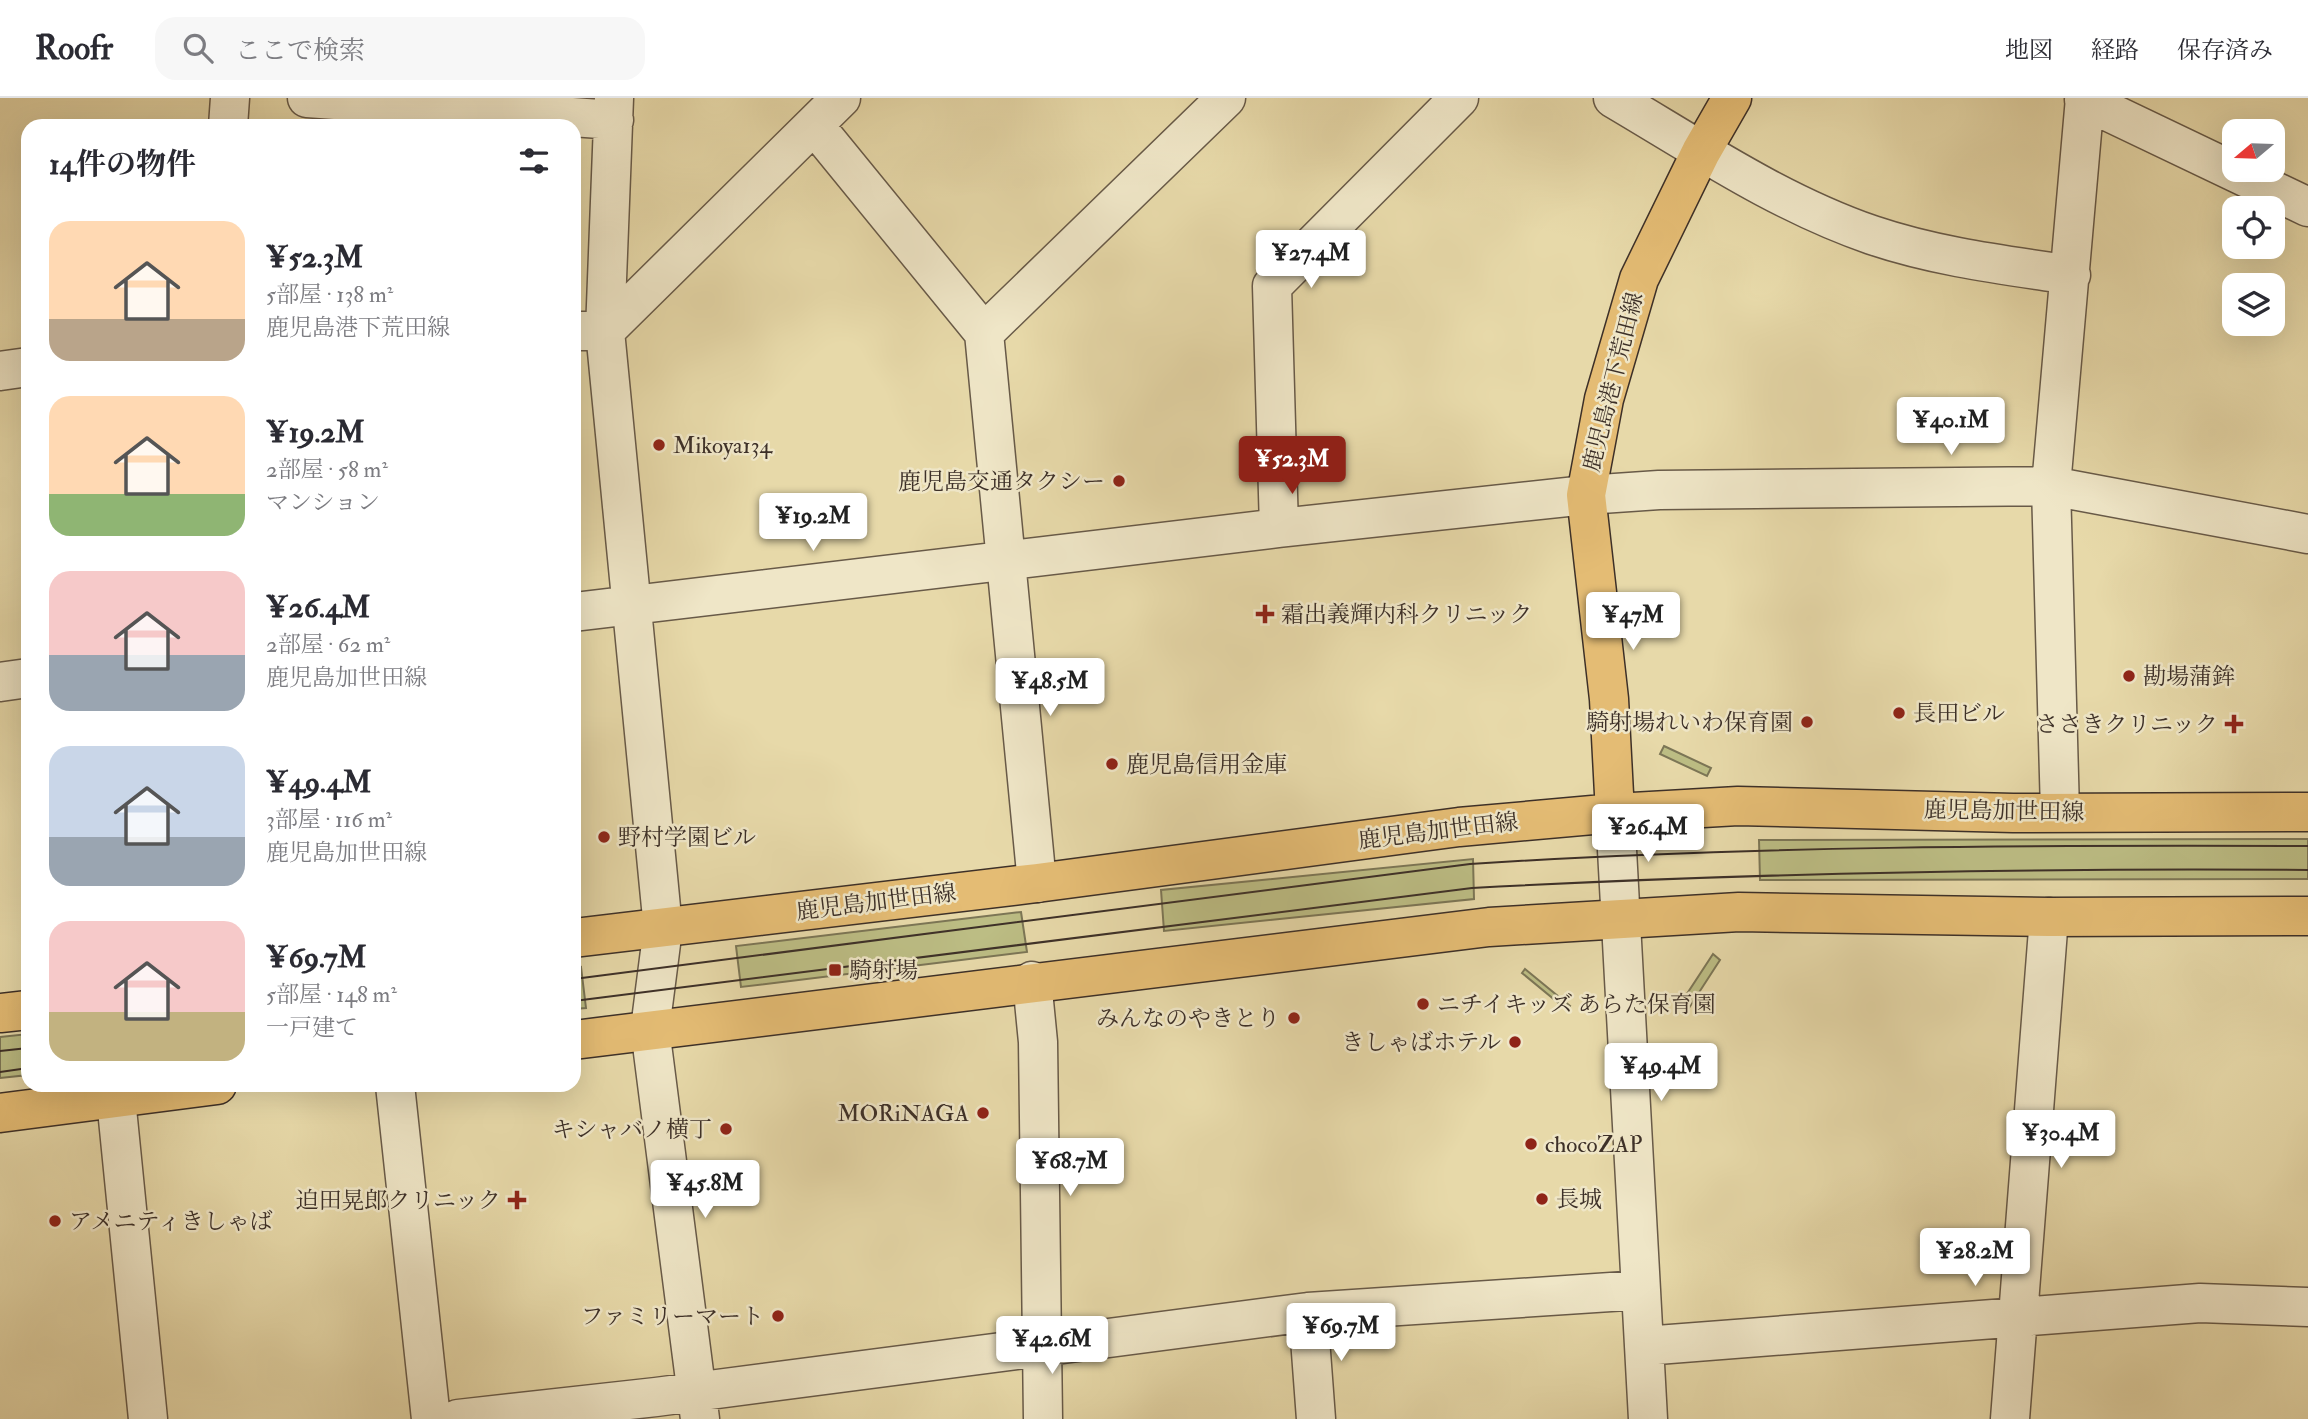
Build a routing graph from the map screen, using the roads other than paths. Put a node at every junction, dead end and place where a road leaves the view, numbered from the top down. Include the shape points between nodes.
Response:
1 (230, 98) edge
2 (307, 98) edge
3 (841, 98) edge
4 (1226, 98) edge
5 (1459, 98) edge
6 (1613, 98) edge
7 (1732, 98) edge
8 (2085, 99) edge
9 (614, 109) edge
10 (228, 119) edge
11 (815, 126) junction
12 (1701, 152) junction
13 (2308, 207) edge
14 (2071, 275) junction
15 (589, 331) edge
16 (984, 332) junction
17 (21, 369) edge
18 (0, 371) edge
19 (2051, 486) junction
20 (1586, 495) junction
21 (1279, 528) junction
22 (2308, 534) edge
23 (1004, 560) junction
24 (629, 605) junction
25 (581, 610) edge
26 (21, 679) edge
27 (0, 682) edge
28 (2308, 811) edge
29 (2060, 812) junction
30 (1615, 813) junction
31 (1037, 883) junction
32 (2308, 916) edge
33 (2049, 917) junction
34 (1622, 919) junction
35 (663, 928) junction
36 (581, 938) edge
37 (1032, 981) junction
38 (21, 1011) edge
39 (0, 1013) edge
40 (650, 1029) junction
41 (581, 1039) edge
42 (166, 1092) edge
43 (397, 1092) edge
44 (116, 1099) junction
45 (0, 1113) edge
46 (1641, 1290) junction
47 (2308, 1307) edge
48 (1308, 1312) junction
49 (2019, 1315) junction
50 (1644, 1346) junction
51 (1042, 1347) junction
52 (699, 1405) edge
53 (148, 1419) edge
54 (431, 1419) edge
55 (458, 1419) edge
56 (1043, 1419) edge
57 (1316, 1419) edge
58 (1648, 1419) edge
59 (2010, 1419) edge

1 - 10 street
2 - 9 street
3 - 11 street
4 - 16 street
5 - 21 street via 1272,286
6 - 12 street
7 - 12 main road, 鹿児島港下荒田線
8 - 13 street
8 - 14 street
9 - 15 street
11 - 15 street
11 - 16 street
12 - 14 street via 1796,204 1873,235 1957,258
12 - 20 main road, 鹿児島港下荒田線 via 1639,279 1604,399
14 - 19 street
15 - 24 street
16 - 23 street
17 - 18 street
19 - 20 street
19 - 22 street
19 - 29 street
20 - 21 street
20 - 30 main road, 鹿児島港下荒田線 via 1609,699
21 - 23 street
23 - 24 street
23 - 31 street
24 - 25 street
24 - 35 street
26 - 27 street
28 - 29 main road, 鹿児島加世田線
29 - 30 main road, 鹿児島加世田線 via 1738,806
30 - 31 main road, 鹿児島加世田線 via 1459,827
30 - 34 street
31 - 35 main road, 鹿児島加世田線
32 - 33 main road
33 - 34 main road via 1739,912
33 - 49 street
34 - 37 main road via 1489,927
34 - 46 street
35 - 36 main road, 鹿児島加世田線
35 - 40 street
37 - 40 main road
37 - 51 street via 1038,1042
38 - 39 main road
40 - 41 main road
40 - 52 street
42 - 44 main road
43 - 54 street
44 - 45 main road
44 - 53 street
46 - 48 street
46 - 50 street
47 - 49 street via 2200,1303
48 - 51 street
48 - 57 street
49 - 50 street
49 - 59 street
50 - 58 street
51 - 52 street
51 - 56 street
52 - 55 street

